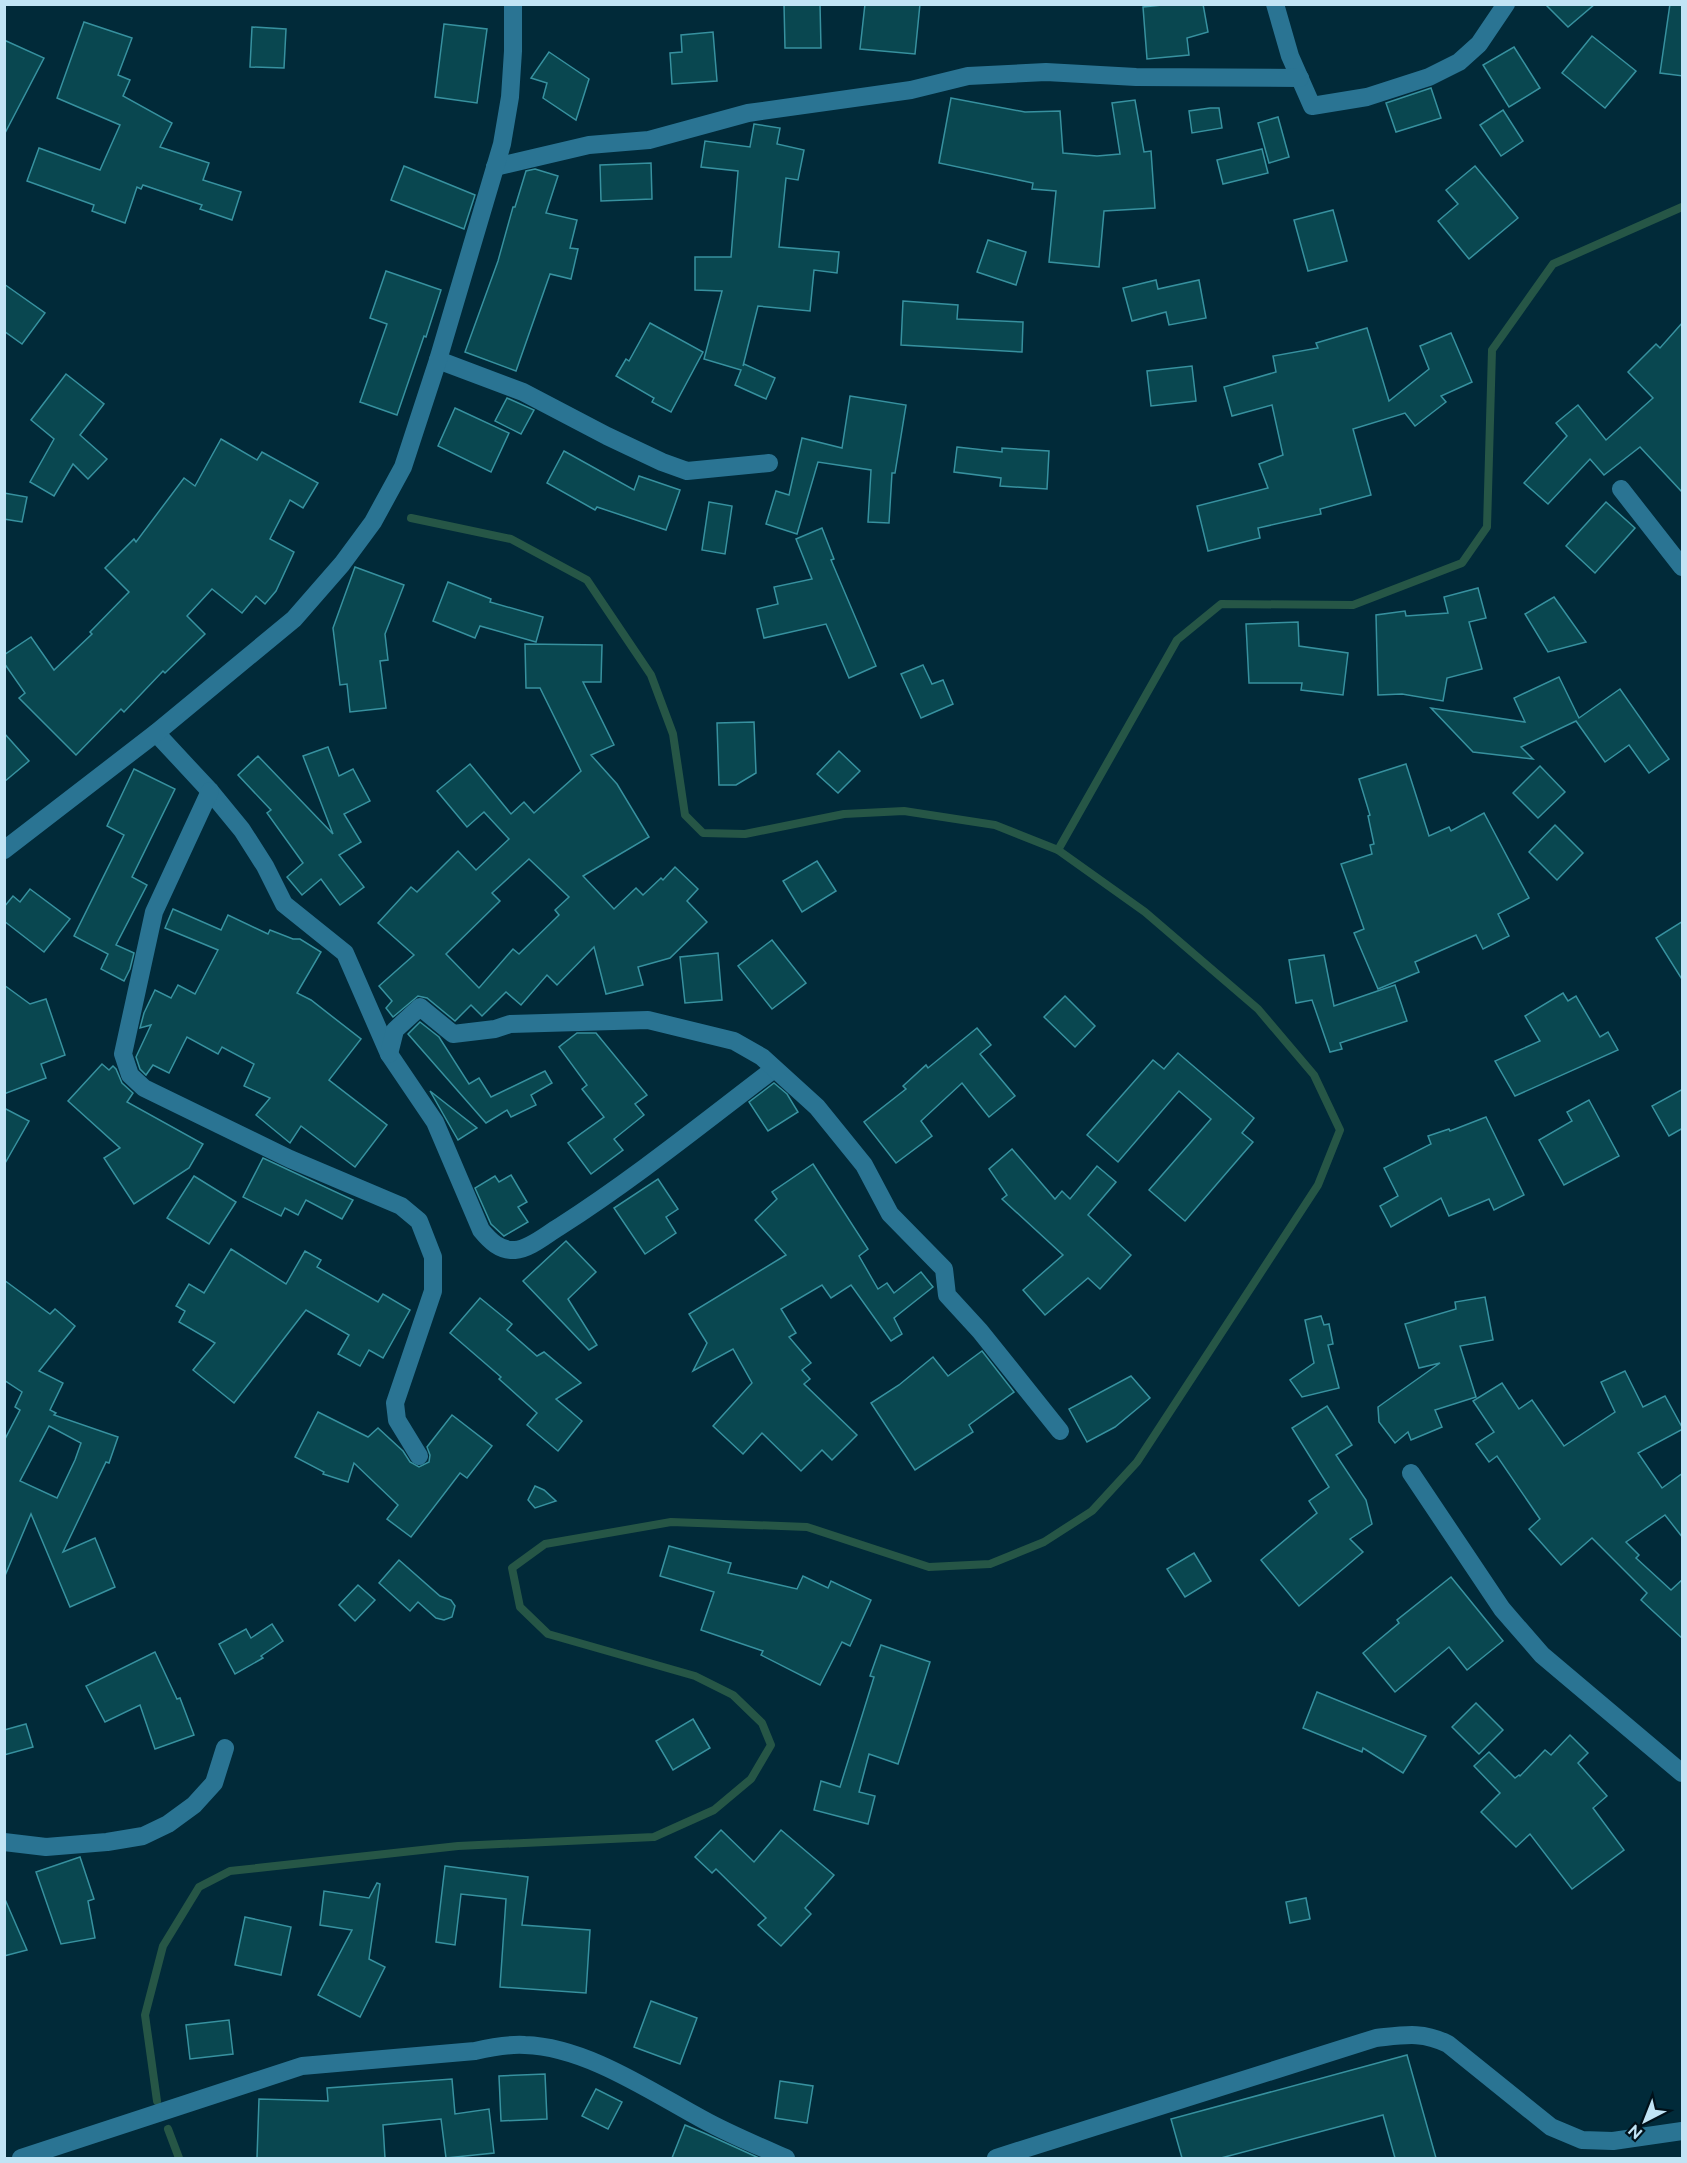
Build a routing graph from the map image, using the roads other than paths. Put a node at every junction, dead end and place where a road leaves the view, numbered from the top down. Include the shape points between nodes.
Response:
1 (513, 4) edge
2 (1275, 4) edge
3 (1506, 4) edge
4 (1300, 78) junction
5 (495, 167) junction
6 (438, 360) junction
7 (769, 463) dead end
8 (1621, 489) dead end
9 (1683, 567) edge
10 (156, 733) junction
11 (210, 791) junction
12 (4, 850) edge
13 (389, 1054) junction
14 (774, 1069) junction
15 (1060, 1431) dead end
16 (419, 1456) dead end
17 (1411, 1473) dead end
18 (225, 1748) dead end
19 (1683, 1773) edge
20 (4, 1842) edge
21 (1683, 2131) edge
22 (21, 2158) edge
23 (786, 2158) edge
24 (996, 2158) edge

1 - 5 street via 510,97
2 - 4 street
3 - 4 street via 1479,44 1459,62 1429,76 1367,97 1312,106
4 - 5 street via 1136,78 1046,72 968,76 911,90 748,113 649,140 589,146
5 - 6 street
6 - 7 street via 523,392 607,436 687,471
6 - 10 street via 403,467 373,522 342,564 294,619
8 - 9 street
10 - 11 street
10 - 12 street
11 - 13 street via 242,830 284,904 345,953
11 - 16 street via 154,912 123,1054 130,1074 144,1088 290,1159 401,1206 419,1221 433,1257 433,1291 395,1403 398,1420
13 - 14 street via 395,1030 420,1007 453,1034 510,1024 648,1020 734,1041
13 - 14 street via 435,1122 481,1230 504,1249 517,1250 608,1196
14 - 15 street via 817,1107 864,1165 890,1214 944,1269 947,1294
17 - 19 street via 1502,1609 1542,1655
18 - 20 street via 214,1783 194,1805 143,1836 46,1847
21 - 24 street via 1613,2141 1582,2140 1551,2127 1448,2044 1432,2036 1414,2034 1376,2038
22 - 23 street via 302,2066 527,2045 563,2051 607,2068 709,2123

